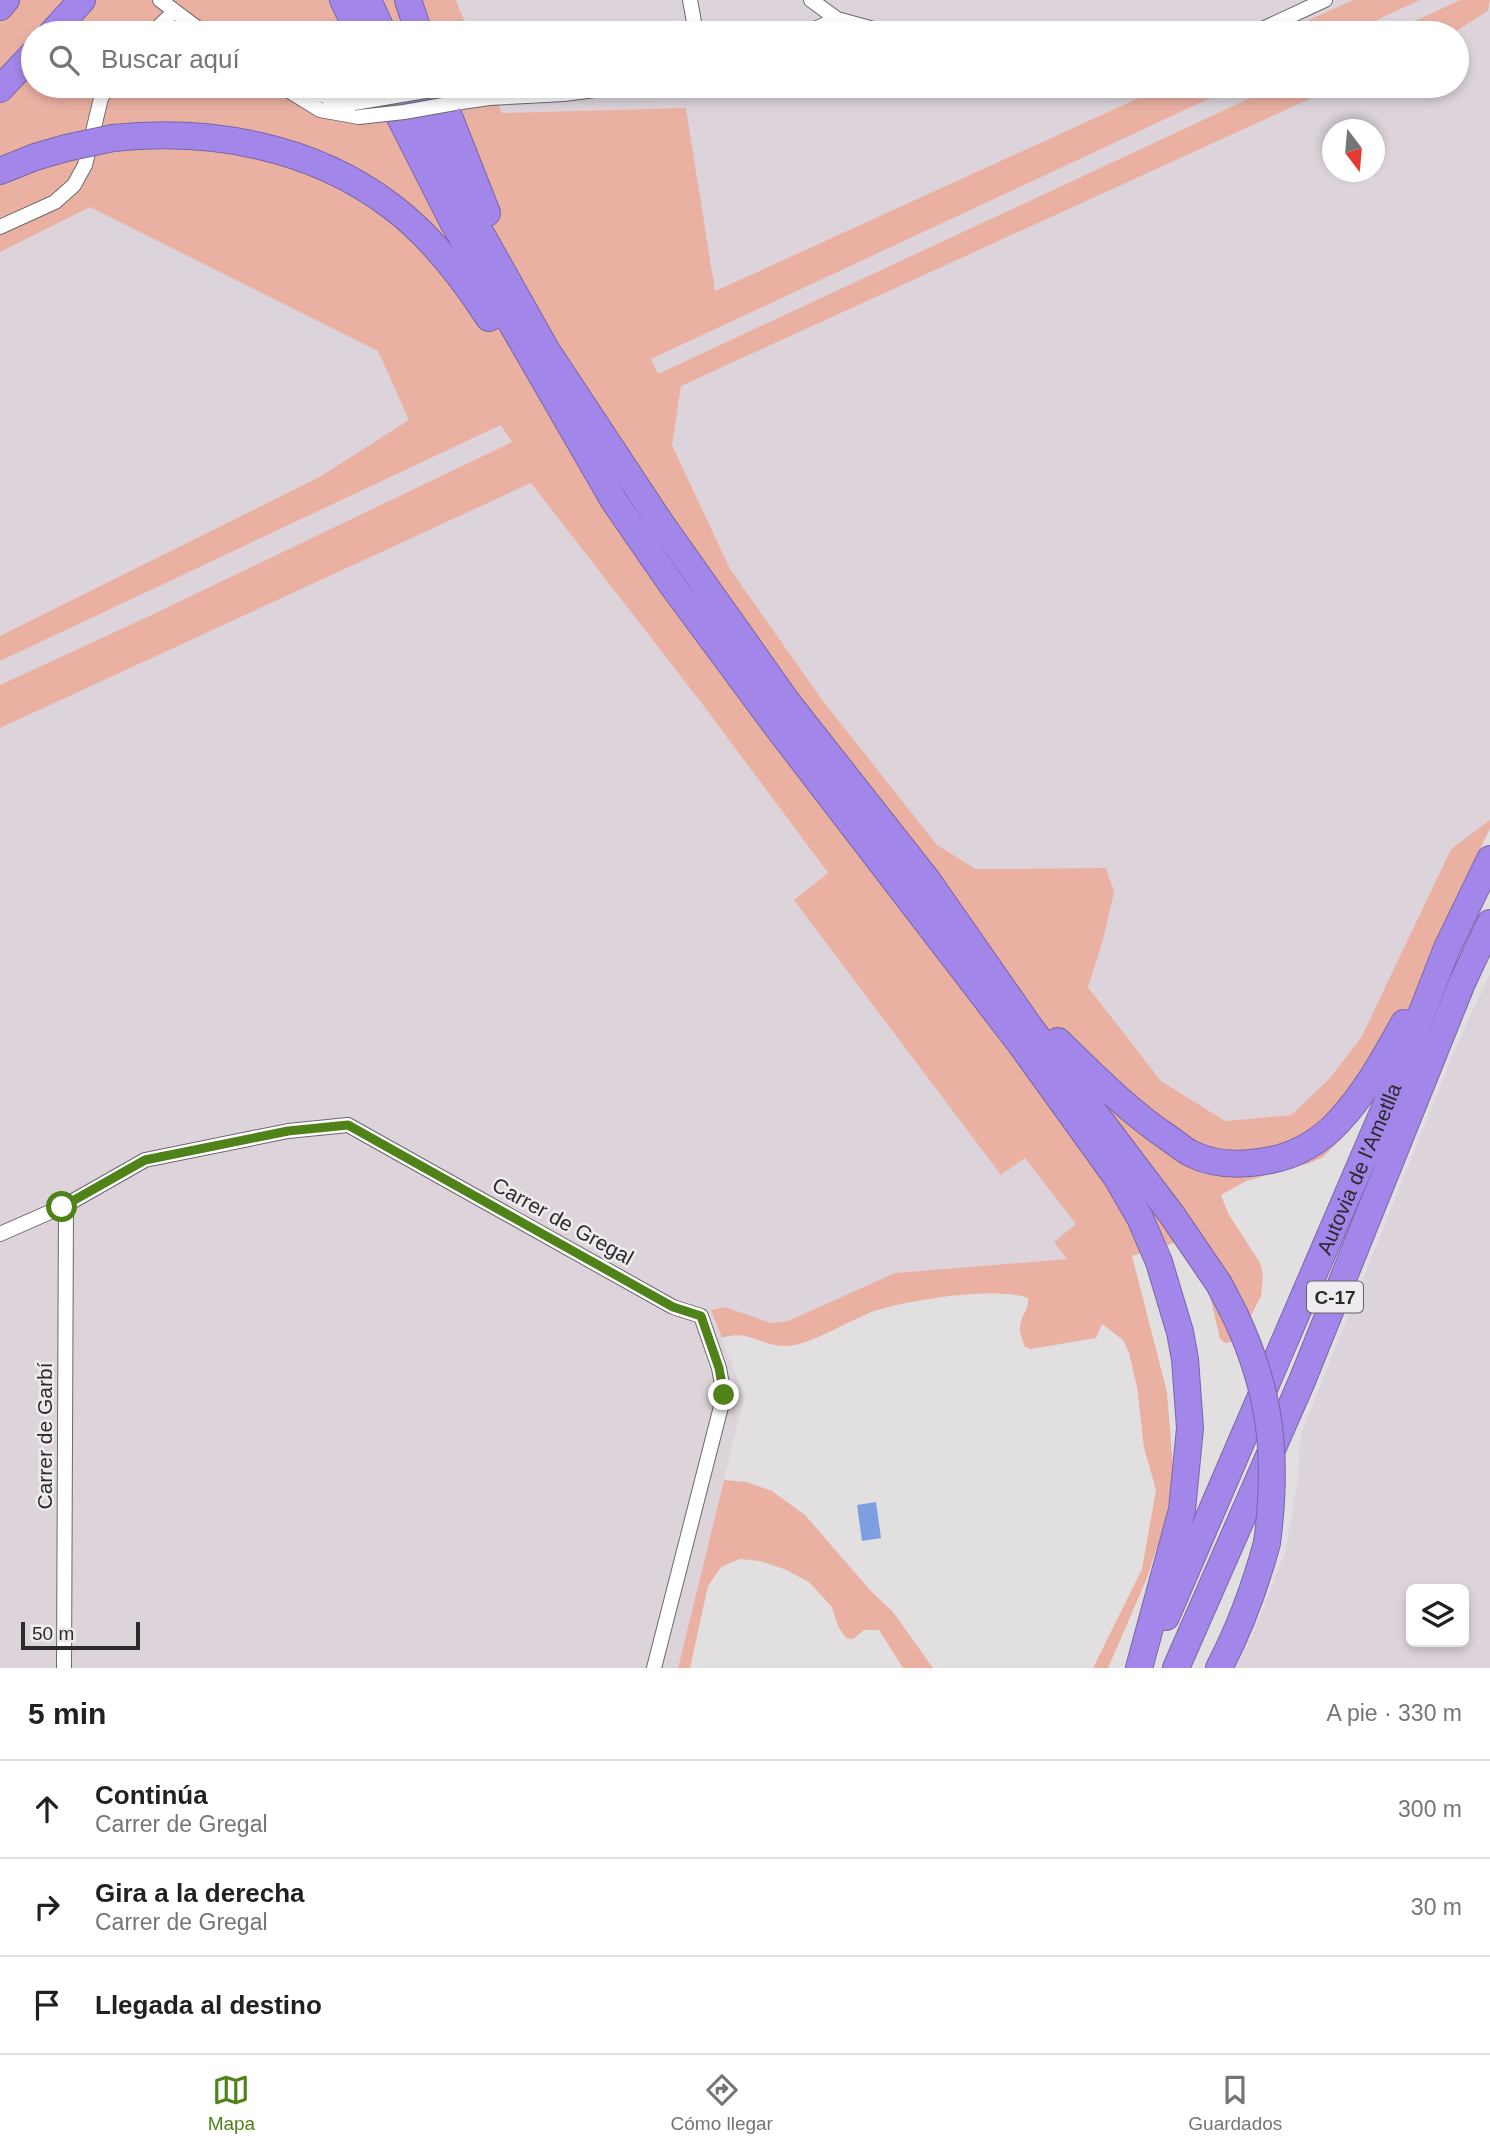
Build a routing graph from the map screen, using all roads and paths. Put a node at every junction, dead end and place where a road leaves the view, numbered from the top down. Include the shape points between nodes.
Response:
1 (6, 0) edge
2 (82, 0) edge
3 (160, 0) edge
4 (343, 0) edge
5 (368, 0) edge
6 (408, 0) edge
7 (690, 0) edge
8 (810, 0) edge
9 (1325, 0) edge
10 (0, 7) edge
11 (175, 11) junction
12 (837, 19) junction
13 (63, 21) edge
14 (165, 21) edge
15 (188, 21) edge
16 (353, 21) edge
17 (378, 21) edge
18 (415, 21) edge
19 (693, 21) edge
20 (833, 21) edge
21 (844, 21) edge
22 (1280, 21) edge
23 (21, 67) edge
24 (0, 89) edge
25 (103, 98) edge
26 (300, 98) edge
27 (329, 98) edge
28 (384, 98) edge
29 (390, 98) edge
30 (413, 98) edge
31 (437, 98) edge
32 (447, 98) edge
33 (0, 172) edge
34 (0, 227) edge
35 (590, 414) junction
36 (614, 501) junction
37 (1490, 859) edge
38 (1490, 923) edge
39 (1447, 948) junction
40 (983, 960) junction
41 (66, 1205) junction
42 (0, 1234) edge
43 (64, 1668) edge
44 (654, 1668) edge
45 (1139, 1668) edge
46 (1176, 1668) edge
47 (1219, 1668) edge

1 - 10 highway
2 - 13 highway
3 - 11 street
4 - 16 highway
5 - 17 highway
6 - 18 highway
7 - 19 street
8 - 12 street
9 - 22 street
11 - 14 street
11 - 15 street
12 - 20 street
12 - 21 street
23 - 24 highway
25 - 34 street via 85,165 74,184 55,202
26 - 31 street, bridge via 320,110 359,117 404,112
27 - 28 street, bridge via 354,103
29 - 36 highway via 453,222
30 - 35 highway via 547,351
32 - 35 highway via 485,210
33 - 36 highway, bridge via 35,157 113,138 184,134 299,156 363,188 424,235 474,295 572,447
35 - 40 highway via 788,704 928,881
36 - 45 highway via 751,694 1022,1046 1117,1178 1140,1218 1180,1332 1190,1428 1182,1510
37 - 39 highway, Autovia de l'Ametlla / C-17
38 - 46 highway, Autovia de l'Ametlla / C-17 via 1302,1381
39 - 40 highway via 1384,1059 1338,1122 1305,1148 1252,1164 1221,1163 1193,1155 1147,1124 1052,1035
39 - 45 highway, Autovia de l'Ametlla / C-17 via 1384,1110 1175,1601
40 - 47 highway, bridge via 1199,1252 1235,1315 1256,1366 1268,1411 1273,1463 1267,1543 1243,1618
41 - 42 street
41 - 43 street, Carrer de Garbí
41 - 44 street, Carrer de Gregal via 145,1160 288,1131 348,1125 673,1307 701,1316 724,1395

